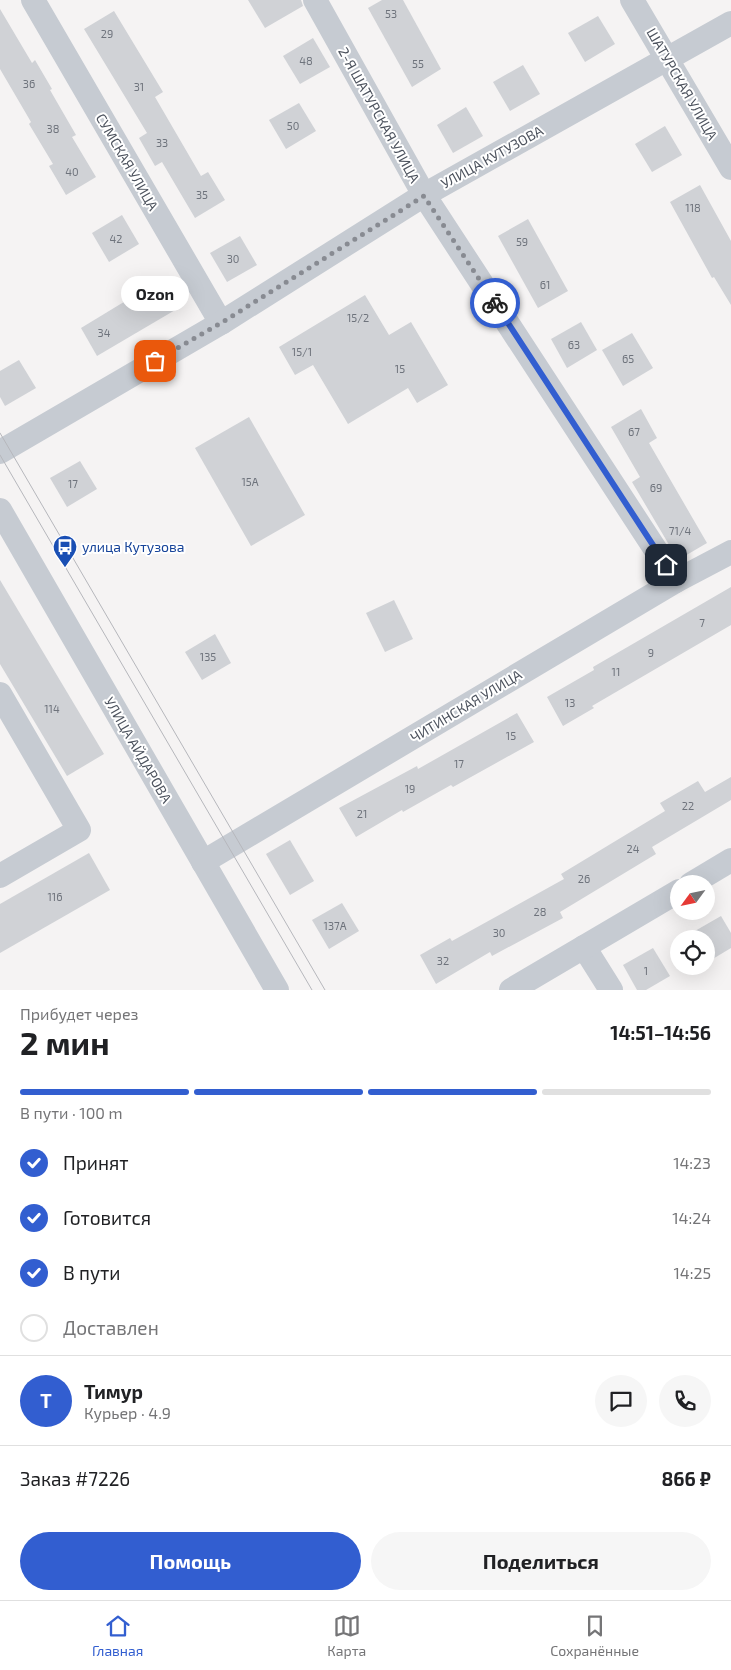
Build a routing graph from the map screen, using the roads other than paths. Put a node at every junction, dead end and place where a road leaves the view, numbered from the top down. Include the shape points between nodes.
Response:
1 (33, 0) edge
2 (315, 0) edge
3 (632, 0) edge
4 (731, 23) edge
5 (666, 59) junction
6 (731, 168) edge
7 (424, 196) junction
8 (221, 323) junction
9 (0, 452) edge
10 (0, 510) edge
11 (731, 552) edge
12 (676, 581) junction
13 (0, 694) edge
14 (731, 860) edge
15 (203, 862) junction
16 (706, 875) edge
17 (0, 876) edge
18 (670, 896) edge
19 (584, 946) junction
20 (277, 990) edge
21 (511, 990) edge
22 (611, 990) edge

1 - 8 street, СУМСКАЯ УЛИЦА
2 - 7 street, 2-Я ШАТУРСКАЯ УЛИЦА
3 - 5 street, ШАТУРСКАЯ УЛИЦА
4 - 5 street, УЛИЦА КУТУЗОВА
5 - 6 street, ШАТУРСКАЯ УЛИЦА
5 - 7 street, УЛИЦА КУТУЗОВА
7 - 8 street, УЛИЦА КУТУЗОВА
7 - 12 street, 2-Я ШАТУРСКАЯ УЛИЦА
8 - 9 street, УЛИЦА КУТУЗОВА
10 - 15 street, УЛИЦА АЙДАРОВА
11 - 12 street, ЧИТИНСКАЯ УЛИЦА
12 - 15 street, ЧИТИНСКАЯ УЛИЦА
13 - 17 street via 79,830
14 - 16 street
15 - 20 street, УЛИЦА АЙДАРОВА
18 - 19 street
19 - 21 street
19 - 22 street

